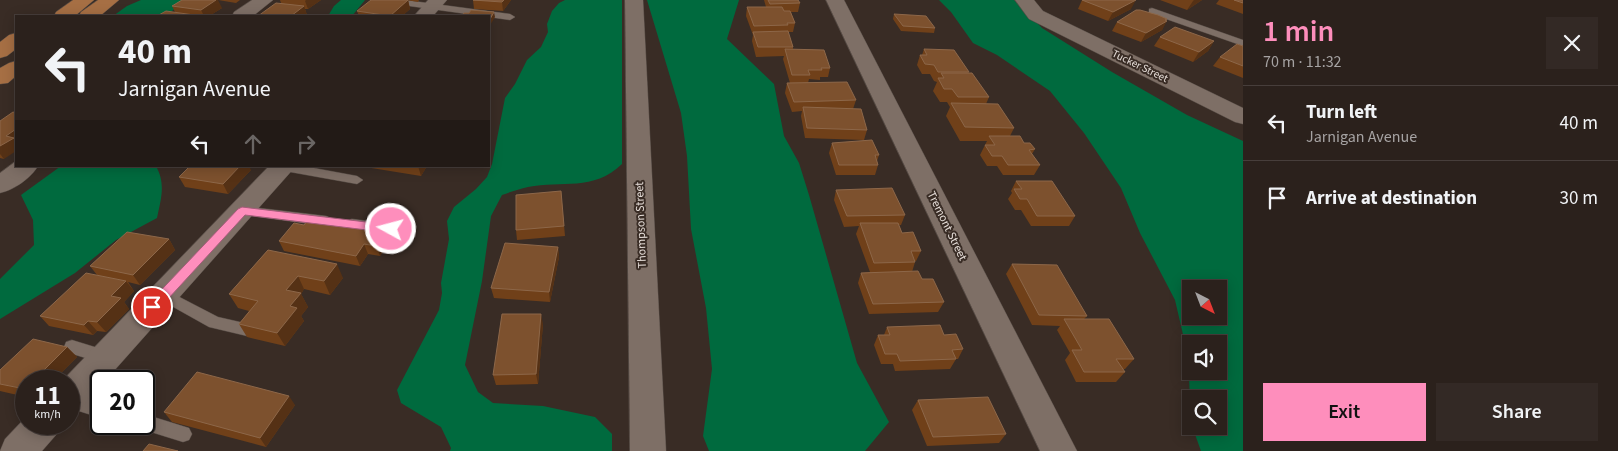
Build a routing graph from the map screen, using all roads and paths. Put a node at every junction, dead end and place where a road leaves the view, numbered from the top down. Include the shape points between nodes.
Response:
1 (68, 0) edge
2 (85, 0) edge
3 (110, 0) edge
4 (264, 0) edge
5 (634, 0) edge
6 (835, 0) edge
7 (405, 3) edge
8 (431, 7) edge
9 (1037, 7) edge
10 (1152, 11) edge
11 (47, 15) edge
12 (64, 15) edge
13 (89, 15) edge
14 (242, 15) edge
15 (510, 17) dead end
16 (15, 40) edge
17 (1243, 44) edge
18 (15, 50) edge
19 (0, 52) edge
20 (0, 61) edge
21 (15, 68) edge
22 (0, 78) edge
23 (1243, 117) edge
24 (25, 167) edge
25 (282, 167) edge
26 (357, 180) dead end
27 (0, 184) edge
28 (242, 211) junction
29 (391, 229) dead end
30 (164, 295) junction
31 (248, 330) edge
32 (72, 347) dead end
33 (106, 357) junction
34 (80, 386) edge
35 (155, 425) edge
36 (184, 434) dead end
37 (33, 435) edge
38 (18, 451) edge
39 (648, 451) edge
40 (1059, 451) edge

1 - 11 main road
2 - 12 main road
3 - 13 main road
4 - 14 street
5 - 39 street, Thompson Street
6 - 40 street, Tremont Street
7 - 8 lane
8 - 15 lane
9 - 23 street, Tucker Street
10 - 17 lane
16 - 19 main road
18 - 20 main road
21 - 22 main road
24 - 27 street
25 - 26 lane
25 - 28 street
28 - 29 lane
28 - 30 street
30 - 31 lane via 215,323
30 - 33 street
32 - 33 lane
33 - 34 street
35 - 36 lane
37 - 38 street

